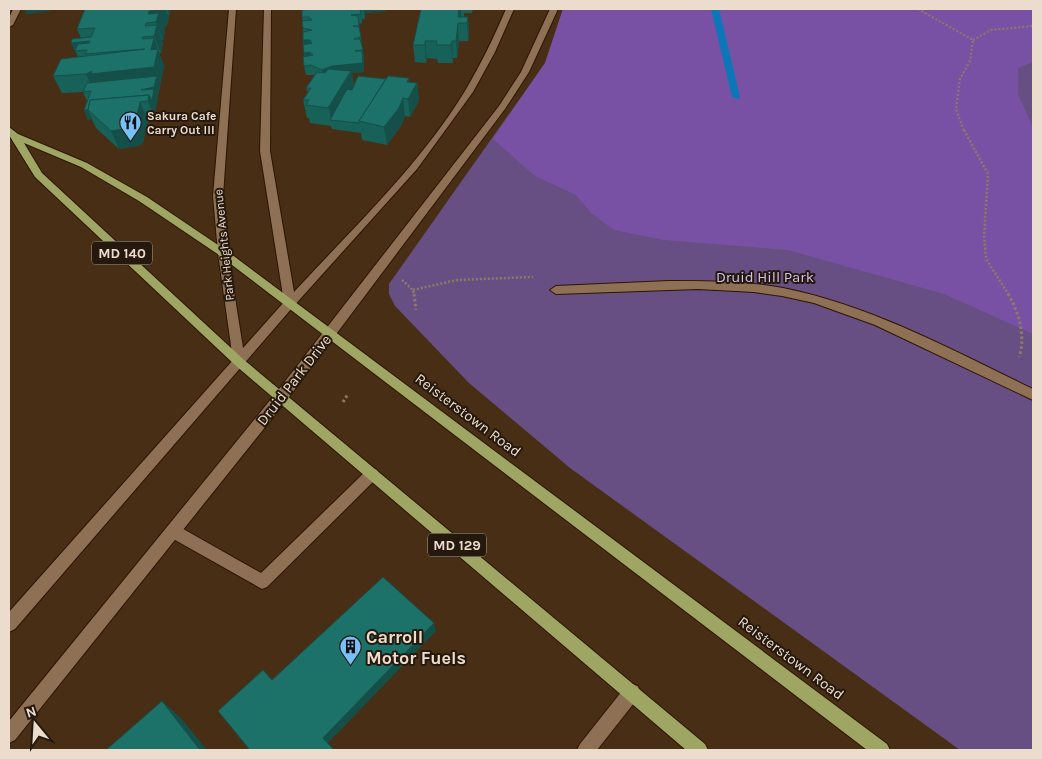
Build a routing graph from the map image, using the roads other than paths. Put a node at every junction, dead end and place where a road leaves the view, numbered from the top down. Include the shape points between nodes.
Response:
1 (17, 9) edge
2 (232, 9) edge
3 (268, 9) edge
4 (510, 9) edge
5 (554, 9) edge
6 (9, 25) edge
7 (12, 133) edge
8 (223, 253) junction
9 (556, 290) road end
10 (290, 303) junction
11 (330, 333) junction
12 (239, 362) junction
13 (1033, 395) edge
14 (281, 397) junction
15 (372, 474) junction
16 (173, 531) junction
17 (9, 624) edge
18 (632, 692) junction
19 (9, 734) edge
20 (586, 750) edge
21 (700, 750) edge
22 (881, 750) edge

1 - 6 main road
2 - 8 main road, Park Heights Avenue via 218,184
3 - 10 main road via 265,151
4 - 10 main road via 478,75 450,120 375,211
5 - 11 main road, Druid Park Drive via 525,72 502,107
7 - 8 main road, Reisterstown Road / MD 140 via 84,165 143,199
7 - 12 main road, Reisterstown Road / MD 140 via 38,175
8 - 10 main road, Reisterstown Road / MD 140
8 - 12 main road, Park Heights Avenue
9 - 13 main road via 678,284 783,292 845,308 912,335
10 - 11 main road, Reisterstown Road
10 - 12 main road
11 - 14 main road, Druid Park Drive
11 - 22 main road, Reisterstown Road
12 - 14 main road, Reisterstown Road / MD 129
12 - 17 main road
14 - 15 main road, Reisterstown Road / MD 129
14 - 16 main road, Druid Park Drive
15 - 16 main road via 262,582
15 - 18 main road, Reisterstown Road / MD 129
16 - 19 main road, Druid Park Drive
18 - 20 main road
18 - 21 main road, Reisterstown Road / MD 129

